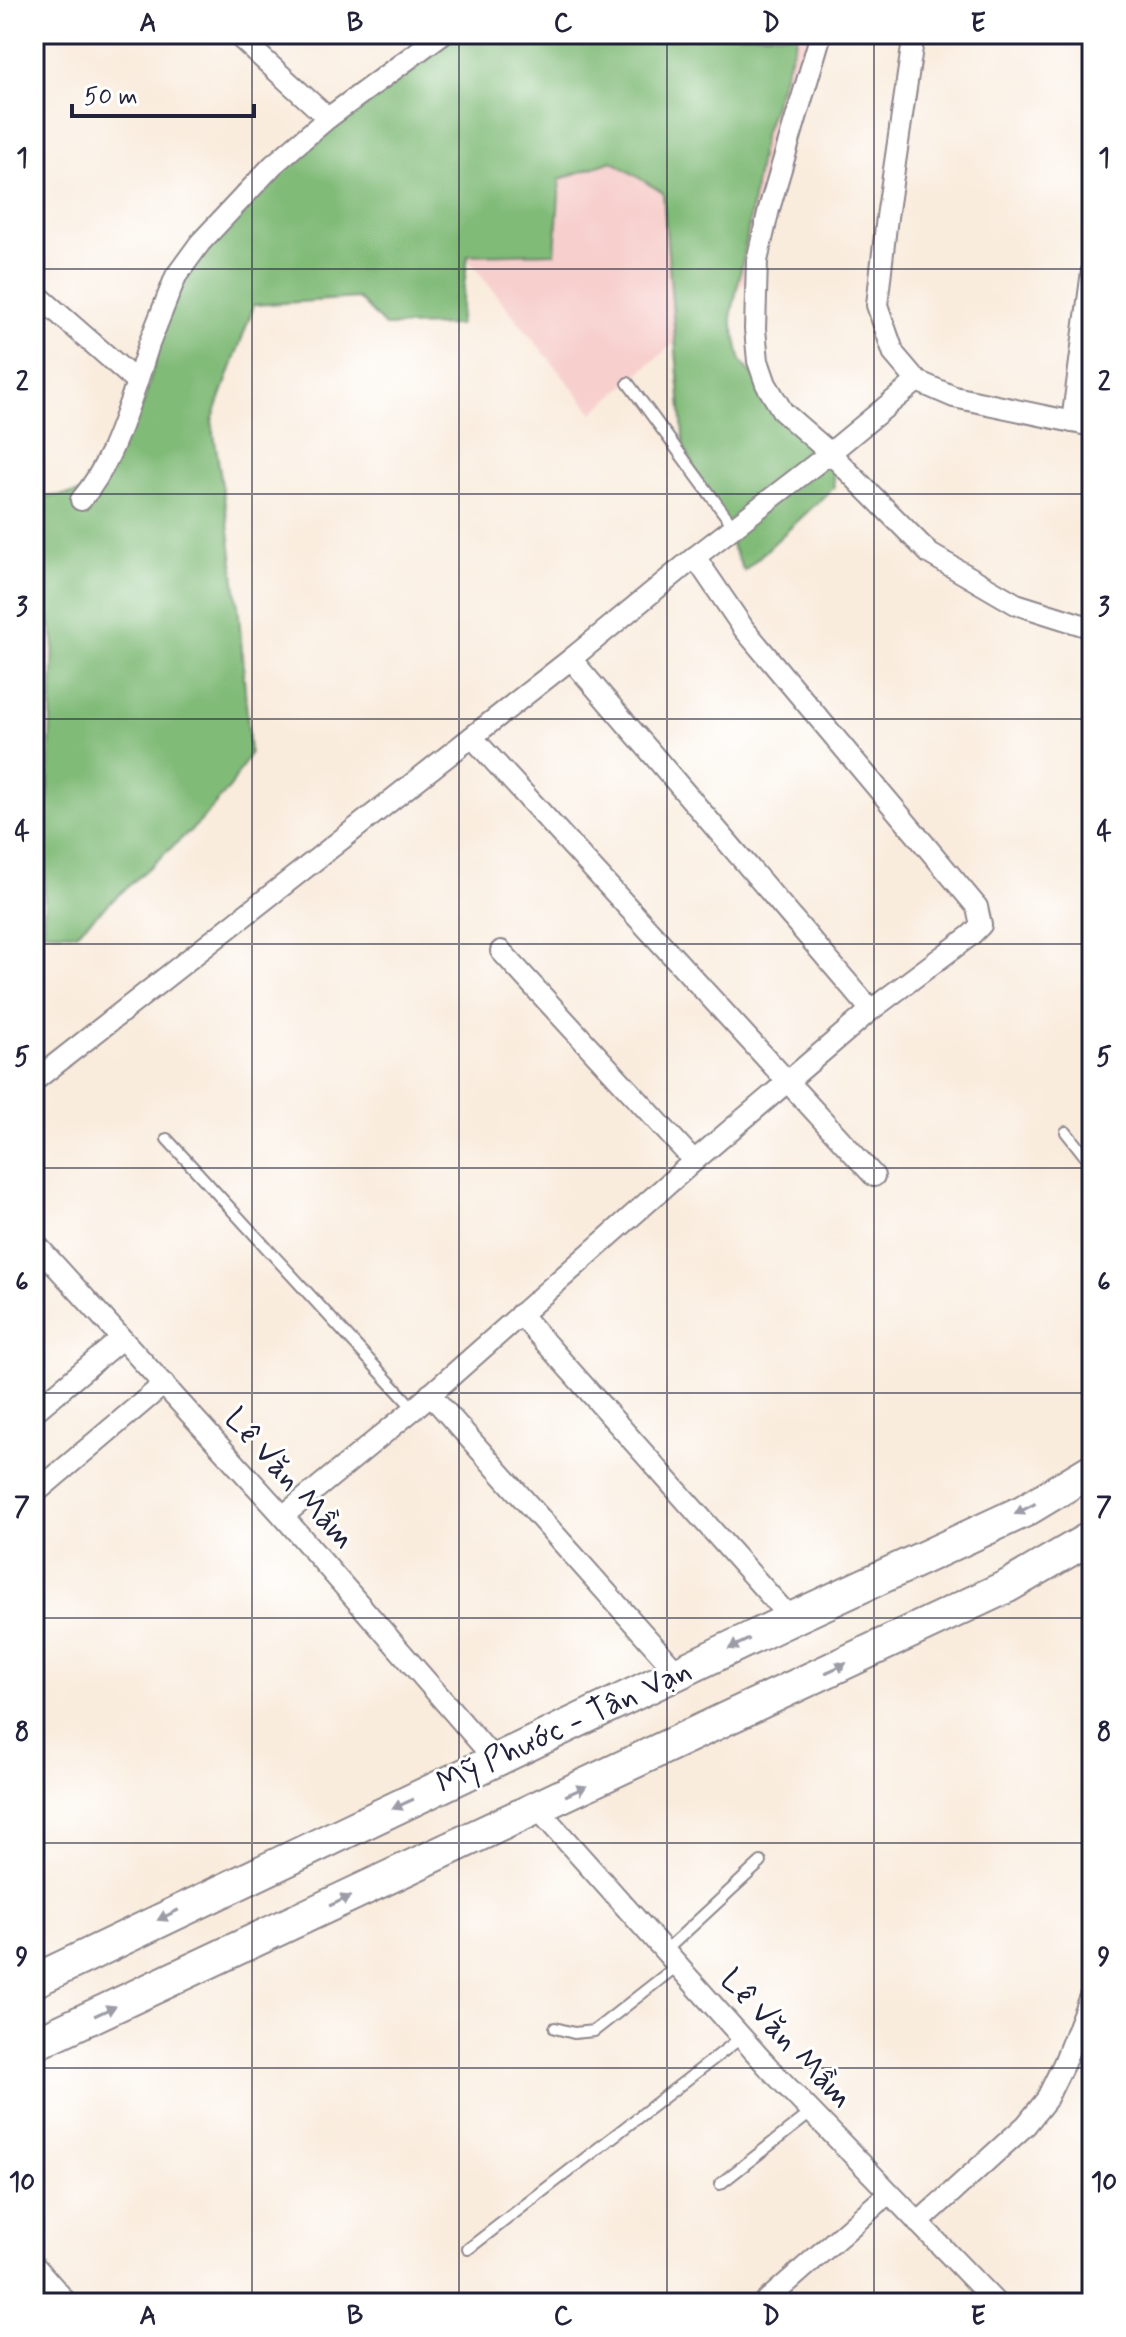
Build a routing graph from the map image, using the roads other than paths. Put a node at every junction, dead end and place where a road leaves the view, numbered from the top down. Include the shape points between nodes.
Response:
1 (236, 34) edge
2 (442, 34) edge
3 (821, 34) edge
4 (914, 34) edge
5 (328, 118) junction
6 (1092, 271) edge
7 (34, 292) edge
8 (917, 381) junction
9 (137, 382) junction
10 (628, 383) dead end
11 (1082, 424) edge
12 (830, 453) junction
13 (81, 500) dead end
14 (734, 527) junction
15 (695, 557) junction
16 (1092, 628) edge
17 (571, 659) junction
18 (472, 737) junction
19 (501, 951) dead end
20 (871, 1010) junction
21 (34, 1081) edge
22 (787, 1082) junction
23 (1066, 1132) dead end
24 (167, 1139) dead end
25 (694, 1161) junction
26 (1092, 1165) edge
27 (874, 1176) dead end
28 (34, 1242) edge
29 (520, 1314) junction
30 (121, 1339) junction
31 (164, 1384) junction
32 (430, 1394) junction
33 (414, 1409) junction
34 (34, 1412) edge
35 (1092, 1470) edge
36 (34, 1494) edge
37 (283, 1516) junction
38 (1092, 1537) edge
39 (791, 1619) junction
40 (679, 1674) junction
41 (495, 1760) junction
42 (538, 1809) junction
43 (761, 1862) dead end
44 (671, 1958) junction
45 (34, 1981) edge
46 (1092, 1991) edge
47 (555, 2028) dead end
48 (742, 2037) junction
49 (34, 2044) edge
50 (812, 2112) junction
51 (720, 2184) dead end
52 (889, 2193) junction
53 (918, 2223) junction
54 (468, 2249) dead end
55 (34, 2271) edge
56 (62, 2303) edge
57 (764, 2303) edge
58 (996, 2303) edge

1 - 5 street
2 - 5 street
3 - 12 street via 757,261 755,329 766,384 783,412
4 - 8 street via 877,305 894,354
5 - 9 street via 273,165 176,276
6 - 11 street
7 - 9 street
8 - 11 street via 954,397
8 - 12 street
9 - 13 street via 117,440 97,482
10 - 14 lane
12 - 14 street
12 - 16 street via 930,554 1016,604
14 - 15 street
15 - 17 street
15 - 20 street via 744,629 977,907 981,925 971,935
17 - 18 street
17 - 20 street
18 - 21 street
18 - 22 street
19 - 25 street
20 - 22 street
22 - 25 street
22 - 27 street
23 - 26 lane
24 - 33 lane
25 - 29 street
28 - 30 street, Lê Văn Mầm
29 - 32 street
29 - 39 street
30 - 31 street, Lê Văn Mầm
30 - 34 street
31 - 36 street
31 - 37 street, Lê Văn Mầm
32 - 33 street
32 - 40 street
33 - 37 street
35 -> 39 main road, Mỹ Phước - Tân Vạn via 1024,1511
37 - 41 street, Lê Văn Mầm
42 -> 38 main road, Mỹ Phước - Tân Vạn via 1008,1586
39 -> 40 main road, Mỹ Phước - Tân Vạn
40 - 41 main road, Mỹ Phước - Tân Vạn
41 -> 45 main road, Mỹ Phước - Tân Vạn
42 - 44 street, Lê Văn Mầm
49 -> 42 main road, Mỹ Phước - Tân Vạn
43 - 44 lane
44 - 47 lane via 594,2031
44 - 48 street, Lê Văn Mầm
46 - 53 street via 1046,2100 1026,2125
48 - 50 street, Lê Văn Mầm
48 - 54 lane
50 - 51 lane
50 - 52 street, Lê Văn Mầm
52 - 53 street, Lê Văn Mầm
52 - 57 street
53 - 58 street, Lê Văn Mầm
55 - 56 main road

